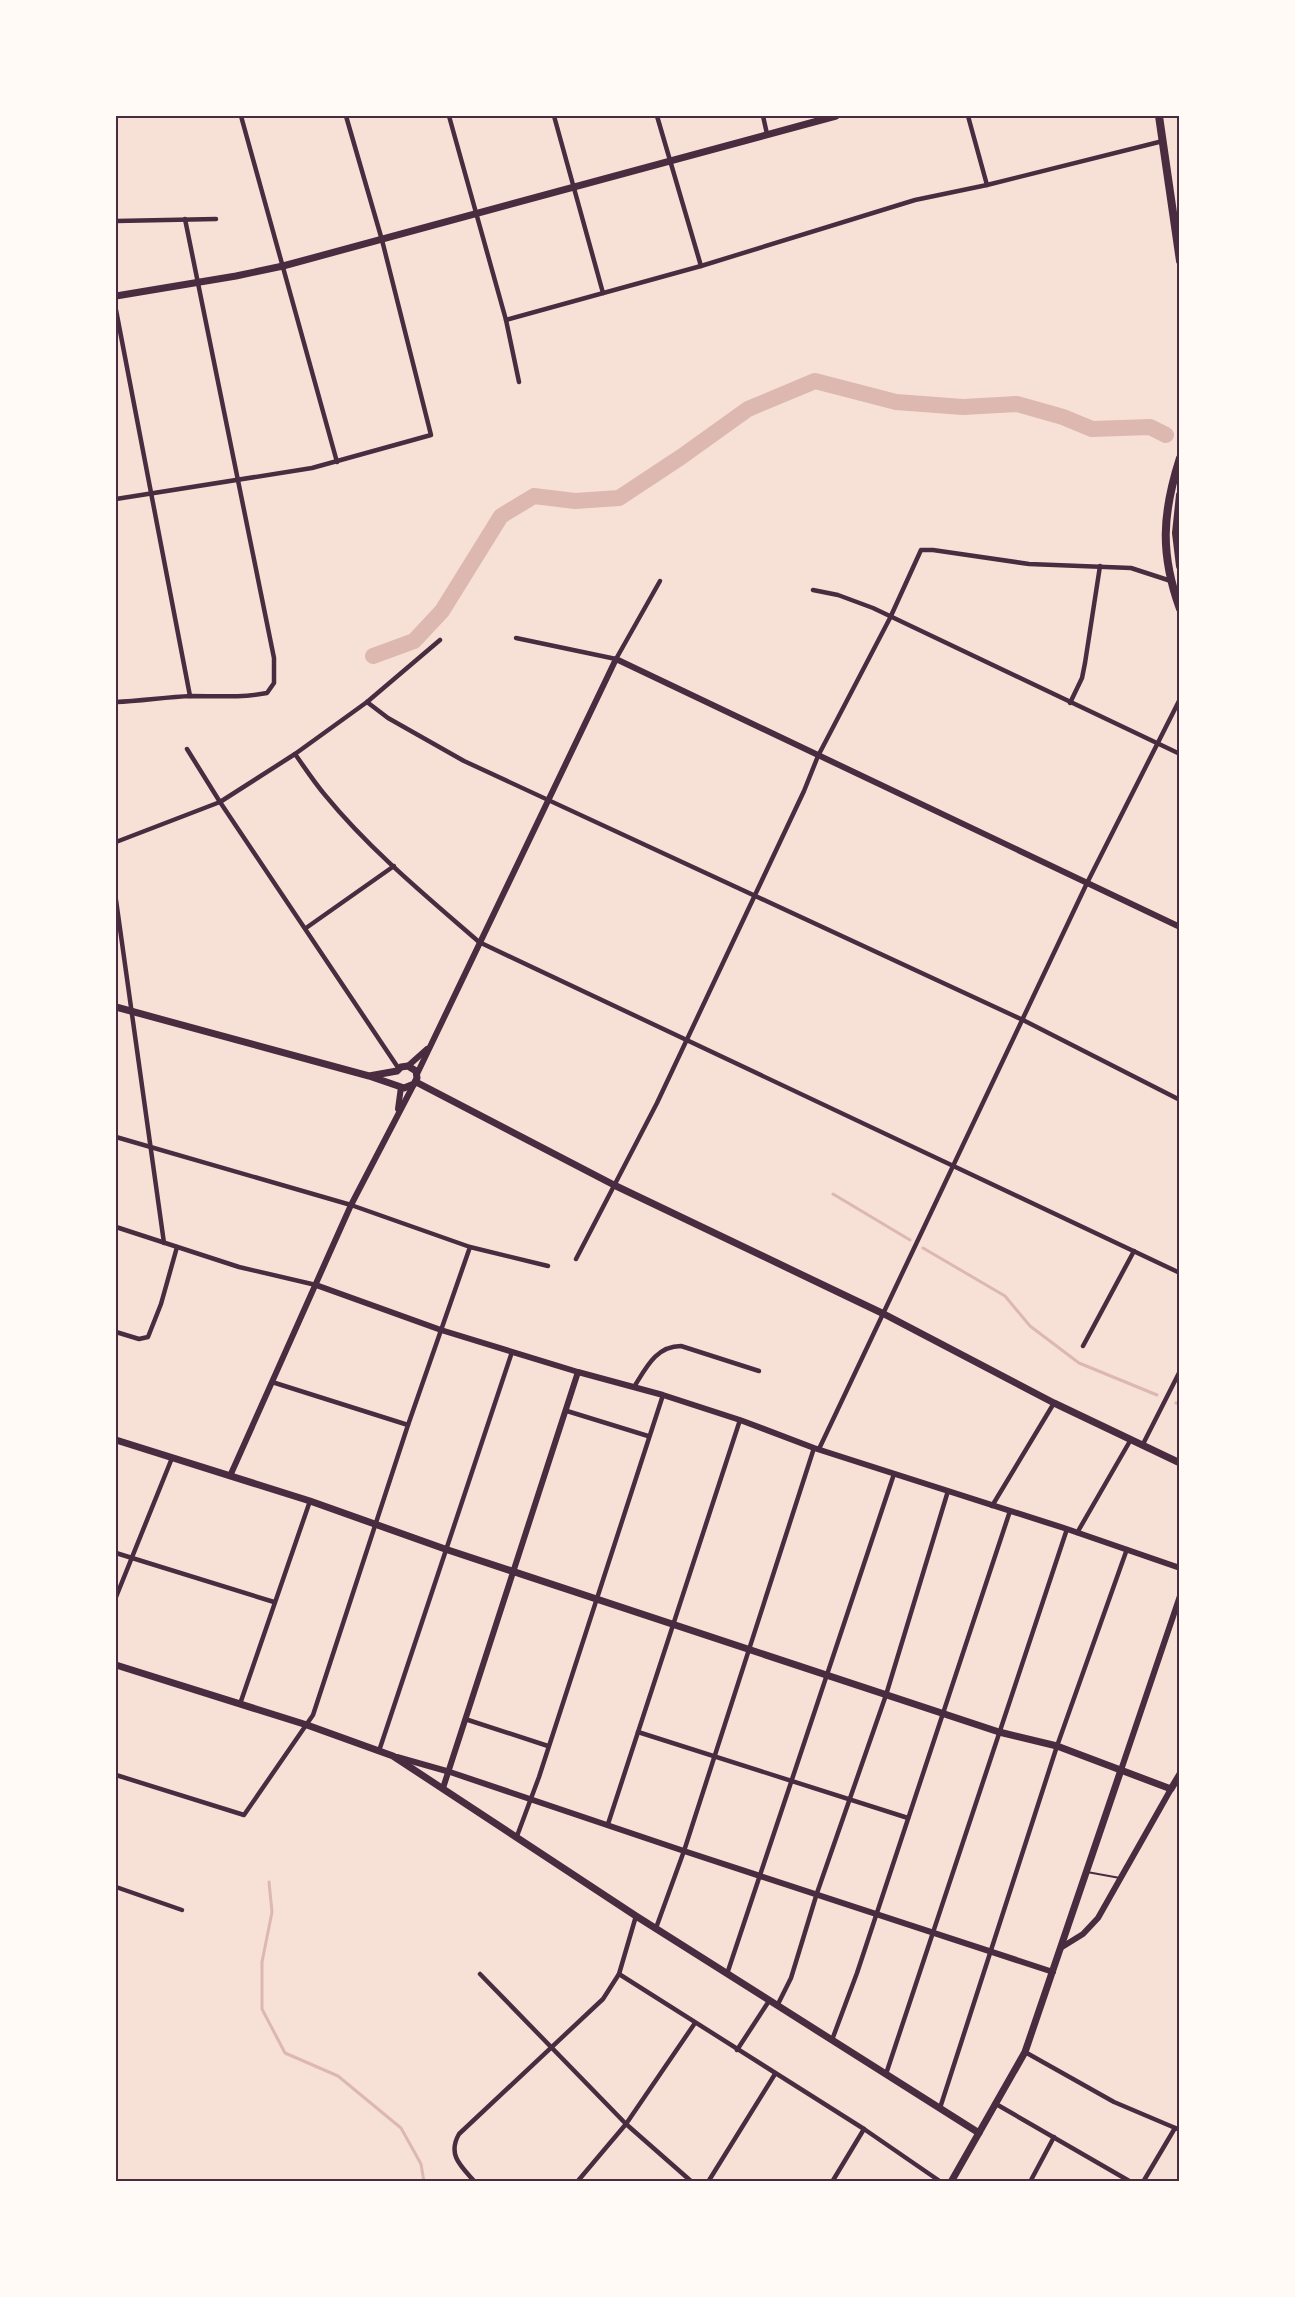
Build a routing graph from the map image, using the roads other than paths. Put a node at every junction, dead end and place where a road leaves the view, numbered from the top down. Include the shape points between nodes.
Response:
1 (241, 116) edge
2 (346, 116) edge
3 (449, 116) edge
4 (554, 116) edge
5 (657, 116) edge
6 (762, 116) edge
7 (836, 116) edge
8 (968, 116) edge
9 (1159, 116) edge
10 (767, 134) junction
11 (1163, 141) junction
12 (669, 161) junction
13 (987, 185) junction
14 (573, 186) junction
15 (477, 214) junction
16 (185, 219) junction
17 (216, 219) dead end
18 (116, 221) edge
19 (382, 240) junction
20 (1179, 261) edge
21 (283, 266) junction
22 (701, 266) junction
23 (198, 282) junction
24 (603, 293) junction
25 (116, 296) edge
26 (116, 310) edge
27 (506, 320) junction
28 (519, 382) dead end
29 (1179, 458) edge
30 (337, 462) junction
31 (237, 480) junction
32 (151, 492) junction
33 (1179, 495) edge
34 (116, 499) edge
35 (1100, 566) junction
36 (1179, 566) edge
37 (660, 581) dead end
38 (1171, 581) junction
39 (813, 590) dead end
40 (1179, 609) edge
41 (890, 618) junction
42 (516, 638) dead end
43 (440, 640) dead end
44 (616, 659) junction
45 (190, 696) junction
46 (1179, 699) edge
47 (116, 702) edge
48 (367, 702) junction
49 (1070, 703) junction
50 (1155, 744) junction
51 (187, 749) dead end
52 (295, 754) junction
53 (1179, 754) edge
54 (818, 756) junction
55 (548, 801) junction
56 (220, 802) junction
57 (116, 842) edge
58 (393, 866) junction
59 (1087, 884) junction
60 (754, 896) junction
61 (116, 900) edge
62 (1179, 927) edge
63 (306, 928) junction
64 (479, 942) junction
65 (116, 1007) edge
66 (133, 1011) junction
67 (1023, 1020) junction
68 (685, 1040) junction
69 (429, 1047) junction
70 (408, 1066) junction
71 (398, 1070) junction
72 (369, 1076) junction
73 (416, 1080) junction
74 (399, 1085) junction
75 (1179, 1100) edge
76 (398, 1113) junction
77 (116, 1137) edge
78 (152, 1147) junction
79 (953, 1165) junction
80 (616, 1185) junction
81 (351, 1205) junction
82 (116, 1227) edge
83 (164, 1243) junction
84 (177, 1247) junction
85 (470, 1247) junction
86 (1134, 1251) junction
87 (576, 1259) dead end
88 (548, 1266) dead end
89 (1179, 1273) edge
90 (316, 1285) junction
91 (884, 1314) junction
92 (441, 1330) junction
93 (116, 1332) edge
94 (1083, 1346) dead end
95 (512, 1352) junction
96 (759, 1371) dead end
97 (1179, 1371) edge
98 (578, 1372) junction
99 (272, 1382) junction
100 (634, 1387) junction
101 (663, 1395) junction
102 (1054, 1403) junction
103 (567, 1411) junction
104 (740, 1420) junction
105 (408, 1425) junction
106 (648, 1436) junction
107 (116, 1440) edge
108 (1130, 1441) junction
109 (1142, 1446) junction
110 (816, 1448) junction
111 (172, 1458) junction
112 (1179, 1463) edge
113 (894, 1474) junction
114 (230, 1476) junction
115 (948, 1491) junction
116 (310, 1501) junction
117 (992, 1506) junction
118 (1010, 1511) junction
119 (375, 1526) junction
120 (1067, 1529) junction
121 (1077, 1533) junction
122 (445, 1549) junction
123 (1127, 1549) junction
124 (116, 1553) edge
125 (131, 1558) junction
126 (1179, 1568) edge
127 (514, 1572) junction
128 (1179, 1596) edge
129 (116, 1597) edge
130 (597, 1598) junction
131 (274, 1602) junction
132 (672, 1625) junction
133 (749, 1650) junction
134 (116, 1665) edge
135 (826, 1674) junction
136 (886, 1695) junction
137 (240, 1704) junction
138 (942, 1713) junction
139 (465, 1719) junction
140 (307, 1725) junction
141 (638, 1732) junction
142 (999, 1732) junction
143 (548, 1746) junction
144 (1057, 1746) junction
145 (380, 1751) junction
146 (393, 1756) junction
147 (714, 1756) junction
148 (1120, 1770) junction
149 (450, 1772) junction
150 (1179, 1774) edge
151 (116, 1775) edge
152 (791, 1782) junction
153 (443, 1788) junction
154 (1171, 1789) junction
155 (531, 1800) junction
156 (849, 1800) junction
157 (908, 1818) junction
158 (608, 1824) junction
159 (517, 1836) junction
160 (684, 1851) junction
161 (1086, 1872) junction
162 (759, 1875) junction
163 (1120, 1878) junction
164 (116, 1887) edge
165 (817, 1893) junction
166 (182, 1910) dead end
167 (876, 1912) junction
168 (636, 1916) junction
169 (656, 1928) junction
170 (933, 1932) junction
171 (1062, 1947) junction
172 (992, 1953) junction
173 (1053, 1971) junction
174 (480, 1974) dead end
175 (619, 1974) junction
176 (727, 1974) junction
177 (769, 2001) junction
178 (777, 2006) junction
179 (695, 2023) junction
180 (832, 2040) junction
181 (551, 2048) junction
182 (737, 2050) junction
183 (1025, 2052) junction
184 (775, 2074) junction
185 (886, 2074) junction
186 (996, 2104) junction
187 (940, 2108) junction
188 (626, 2124) junction
189 (864, 2129) junction
190 (1177, 2129) edge
191 (979, 2133) junction
192 (1054, 2137) junction
193 (475, 2181) edge
194 (577, 2181) edge
195 (692, 2181) edge
196 (708, 2181) edge
197 (832, 2181) edge
198 (941, 2181) edge
199 (951, 2181) edge
200 (1030, 2181) edge
201 (1131, 2181) edge
202 (1143, 2181) edge

1 - 21 street
2 - 19 street
3 - 15 street
4 - 14 street
5 - 12 street
6 - 10 street
7 - 10 main road
8 - 13 street
9 - 11 main road
10 - 12 main road
11 - 13 street
11 - 20 main road
12 - 14 main road
12 - 22 street
13 - 22 street via 915,200
14 - 15 main road
14 - 24 street
15 - 19 main road
15 - 27 street
16 - 17 street
16 - 18 street
16 - 23 street
19 - 21 main road
19 - 30 street via 431,435
21 - 23 main road
21 - 30 street
22 - 24 street
23 - 25 main road
23 - 31 street
24 - 27 street
26 - 32 street
27 - 28 street
29 - 38 main road via 1165,518
30 - 31 street
31 - 32 street
31 - 45 street via 275,676 267,693 224,698
32 - 34 street
32 - 45 street
33 - 36 main road
35 - 38 street via 1131,568
35 - 41 street via 1029,564 921,550
35 - 49 street via 1085,663
37 - 44 street
38 - 40 main road
39 - 41 street via 855,601
41 - 49 street
41 - 54 street
42 - 44 street
43 - 48 street
44 - 54 street
44 - 55 street
45 - 47 street
46 - 50 street
48 - 52 street
48 - 55 street via 419,737
49 - 50 street
50 - 53 street
50 - 59 street
51 - 56 street
52 - 56 street
52 - 58 street via 324,794
54 - 59 street
54 - 60 street
55 - 60 street
55 - 64 street
56 - 57 street
56 - 63 street
58 - 63 street
58 - 64 street
59 - 62 street
59 - 67 street
60 - 67 street
60 - 68 street
61 - 66 street
63 - 71 street
64 - 68 street
64 - 69 street
65 - 66 main road
66 - 72 main road
66 - 78 street
67 - 75 street
67 - 79 street
68 - 79 street
68 - 80 street
69 - 70 street
69 - 73 street
70 - 71 main road
70 - 73 main road via 414,1069
71 - 72 main road
71 - 74 main road via 395,1077
72 - 74 main road
73 - 74 main road via 408,1088
73 - 76 street
73 - 80 main road
74 - 76 street
76 - 81 street
77 - 78 street
78 - 81 street
78 - 83 street
79 - 86 street
79 - 91 street
80 - 87 street
80 - 91 main road
81 - 85 street
81 - 90 street
82 - 83 street
83 - 84 street
84 - 90 street
84 - 93 street via 150,1334 144,1340
85 - 88 street
85 - 92 street
86 - 89 street
86 - 94 street
90 - 92 street
90 - 99 street
91 - 102 main road
91 - 110 street
92 - 95 street
92 - 105 street
95 - 98 street
95 - 122 street
96 - 100 street via 670,1346 652,1359
97 - 109 street
98 - 100 street
98 - 103 street
99 - 105 street
99 - 114 street
100 - 101 street
101 - 104 street
101 - 106 street
102 - 108 main road
102 - 117 street
103 - 106 street
103 - 127 street
104 - 110 street
104 - 132 street
105 - 119 street
106 - 130 street
107 - 111 main road
108 - 109 main road
108 - 121 street
109 - 112 main road
110 - 113 street
110 - 133 street
111 - 114 main road
111 - 125 street
113 - 115 street
113 - 135 street
114 - 116 main road
115 - 117 street
115 - 136 street
116 - 119 main road
116 - 131 street
117 - 118 street
118 - 120 street
118 - 138 street
119 - 122 main road
119 - 140 street via 325,1683
120 - 121 street
120 - 142 street
121 - 123 street
122 - 127 main road
122 - 145 street
123 - 126 street
123 - 144 street
124 - 125 street
125 - 129 street
125 - 131 street
127 - 130 main road
127 - 139 street
128 - 148 street
130 - 132 main road
130 - 143 street
131 - 137 street
132 - 133 main road
132 - 141 street
133 - 135 main road
133 - 147 street
134 - 137 main road
135 - 136 main road
135 - 152 street
136 - 138 main road
136 - 156 street
137 - 140 main road
138 - 142 main road
138 - 157 street
139 - 143 street
139 - 149 street
140 - 145 main road
140 - 151 street via 244,1815
141 - 147 street
141 - 158 street
142 - 144 main road
142 - 170 street
143 - 155 street
144 - 148 main road
144 - 172 street
145 - 146 main road
146 - 149 street
146 - 153 main road
147 - 152 street
147 - 160 street
148 - 154 main road
148 - 161 main road
149 - 153 street
149 - 155 street
150 - 154 main road
152 - 156 street
152 - 162 street
153 - 159 main road
154 - 163 street
155 - 158 street
155 - 159 street
156 - 157 street
156 - 165 street
157 - 167 street
158 - 160 street
159 - 168 main road
160 - 162 street
160 - 169 street
161 - 163 lane
161 - 171 main road
162 - 165 street
162 - 176 street
163 - 171 street via 1090,1926
164 - 166 street
165 - 167 street
165 - 178 street via 793,1971
167 - 170 street
167 - 180 street
168 - 169 main road
168 - 175 street
169 - 176 main road
170 - 172 street
170 - 185 street
171 - 173 main road
172 - 173 street
172 - 187 street
173 - 183 main road
174 - 181 street
175 - 179 street
175 - 181 street via 593,2009
176 - 177 main road
177 - 178 main road
177 - 182 street
178 - 180 main road
179 - 182 street
179 - 188 street
180 - 185 main road
181 - 188 street
181 - 193 street via 459,2134 454,2154
182 - 184 street
183 - 186 main road
183 - 190 street via 1114,2102
184 - 189 street
184 - 196 street
185 - 187 main road
186 - 191 main road
186 - 192 street
187 - 191 main road
188 - 194 street
188 - 195 street
189 - 197 street
189 - 198 street
190 - 202 street
191 - 199 main road
192 - 200 street
192 - 201 street

